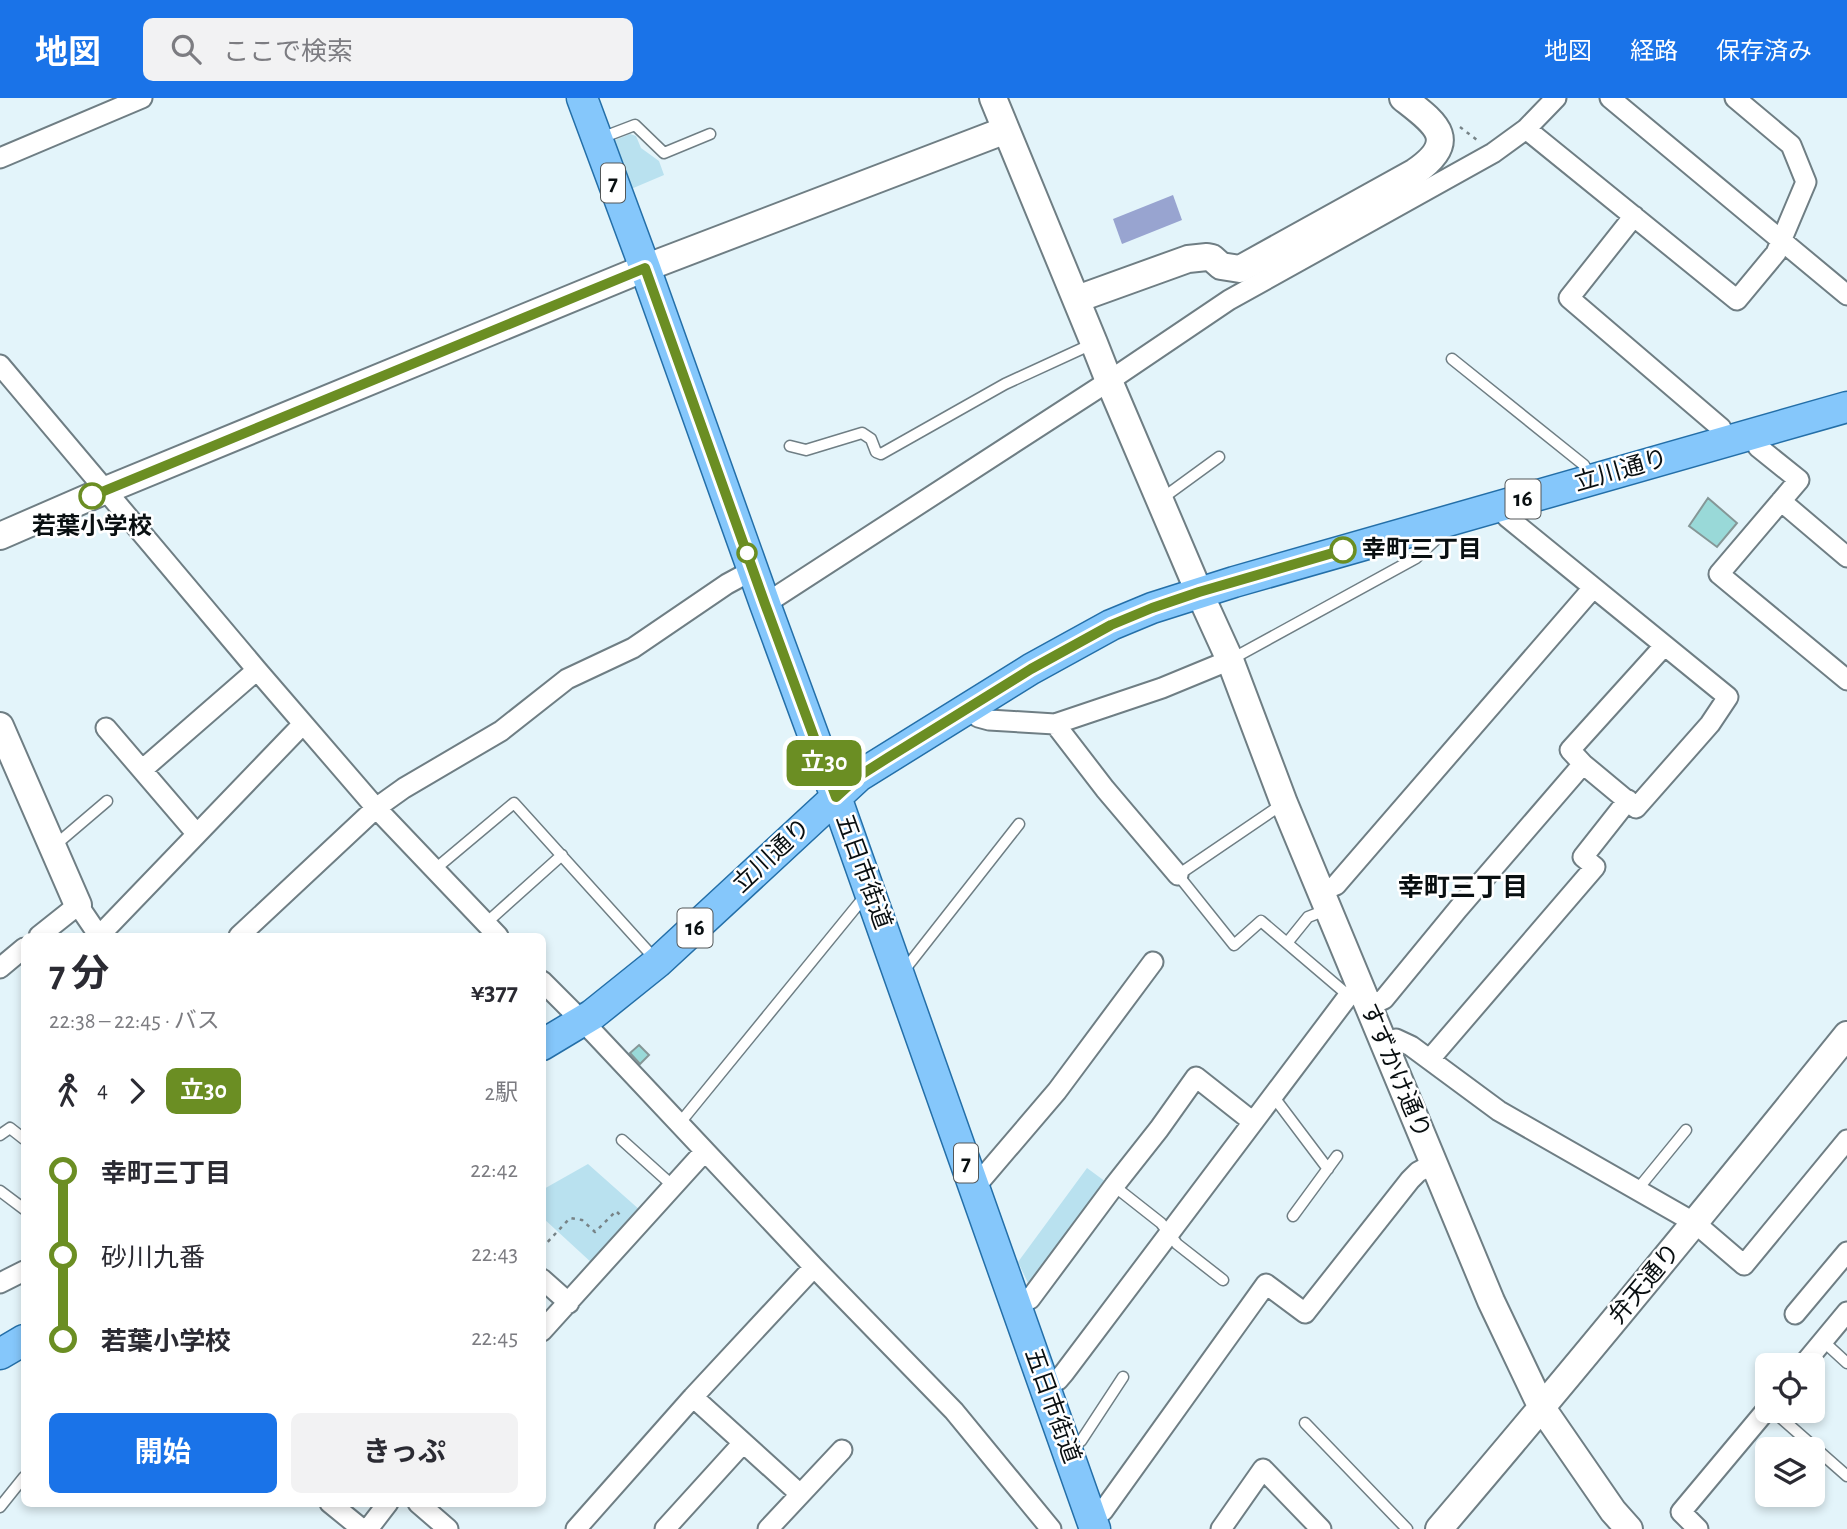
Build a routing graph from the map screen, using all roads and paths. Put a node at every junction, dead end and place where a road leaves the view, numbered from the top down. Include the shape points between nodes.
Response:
1 (142, 98) edge
2 (582, 98) edge
3 (993, 98) edge
4 (1403, 98) edge
5 (1556, 98) edge
6 (1610, 98) edge
7 (1735, 98) edge
8 (1453, 126) dead end
9 (1527, 129) junction
10 (1006, 130) junction
11 (710, 134) dead end
12 (597, 139) junction
13 (0, 158) edge
14 (1478, 161) junction
15 (1634, 216) junction
16 (1781, 239) junction
17 (645, 268) junction
18 (1847, 295) edge
19 (1077, 299) junction
20 (1094, 342) junction
21 (1452, 359) dead end
22 (0, 365) edge
23 (1109, 381) junction
24 (1847, 407) edge
25 (1755, 434) junction
26 (1726, 442) junction
27 (790, 446) dead end
28 (1219, 457) dead end
29 (1591, 479) junction
30 (106, 490) junction
31 (1160, 500) junction
32 (1780, 501) junction
33 (1504, 504) junction
34 (1460, 517) junction
35 (0, 537) edge
36 (1847, 556) edge
37 (753, 570) junction
38 (1592, 588) junction
39 (1199, 592) junction
40 (765, 604) junction
41 (1664, 646) junction
42 (1230, 660) junction
43 (257, 670) junction
44 (1847, 680) edge
45 (970, 706) junction
46 (303, 724) junction
47 (1055, 724) junction
48 (0, 726) edge
49 (106, 728) dead end
50 (1583, 764) junction
51 (142, 770) junction
52 (836, 797) junction
53 (1628, 800) junction
54 (107, 801) dead end
55 (1284, 803) junction
56 (376, 808) junction
57 (1019, 824) dead end
58 (196, 833) junction
59 (53, 847) junction
60 (562, 855) junction
61 (434, 870) junction
62 (1178, 875) junction
63 (869, 890) junction
64 (1325, 900) junction
65 (78, 905) junction
66 (492, 930) edge
67 (44, 933) edge
68 (97, 933) edge
69 (102, 933) edge
70 (242, 933) edge
71 (1287, 943) junction
72 (21, 950) edge
73 (658, 962) junction
74 (1153, 962) dead end
75 (0, 968) edge
76 (900, 976) junction
77 (546, 985) edge
78 (1360, 998) junction
79 (583, 1021) junction
80 (1847, 1035) edge
81 (546, 1043) edge
82 (1385, 1044) junction
83 (1430, 1059) junction
84 (1273, 1096) junction
85 (1254, 1122) junction
86 (679, 1124) junction
87 (1686, 1130) dead end
88 (0, 1135) edge
89 (21, 1137) edge
90 (622, 1140) dead end
91 (1847, 1140) edge
92 (705, 1151) junction
93 (1337, 1156) dead end
94 (1433, 1164) junction
95 (1328, 1169) junction
96 (673, 1186) junction
97 (1114, 1186) junction
98 (975, 1187) junction
99 (1637, 1190) junction
100 (0, 1191) edge
101 (21, 1207) edge
102 (1293, 1216) dead end
103 (1695, 1223) junction
104 (635, 1229) junction
105 (1171, 1233) junction
106 (546, 1244) edge
107 (1847, 1252) edge
108 (814, 1267) junction
109 (1223, 1280) dead end
110 (546, 1283) edge
111 (569, 1303) junction
112 (1016, 1305) junction
113 (1847, 1312) edge
114 (1795, 1314) dead end
115 (546, 1327) edge
116 (1823, 1341) junction
117 (21, 1342) edge
118 (1813, 1353) edge
119 (0, 1354) edge
120 (1847, 1363) edge
121 (1123, 1377) dead end
122 (1045, 1385) junction
123 (693, 1397) junction
124 (1542, 1408) junction
125 (1305, 1423) dead end
126 (1758, 1423) edge
127 (1786, 1423) edge
128 (743, 1443) junction
129 (1066, 1446) junction
130 (842, 1450) dead end
131 (1847, 1476) edge
132 (21, 1481) edge
133 (800, 1494) junction
134 (0, 1507) edge
135 (335, 1507) edge
136 (385, 1507) edge
137 (423, 1507) edge
138 (1093, 1522) edge
139 (1227, 1526) edge
140 (362, 1529) edge
141 (368, 1529) edge
142 (448, 1529) edge
143 (576, 1529) edge
144 (665, 1529) edge
145 (768, 1529) edge
146 (1051, 1529) edge
147 (1321, 1529) edge
148 (1406, 1529) edge
149 (1439, 1529) edge
150 (1629, 1529) edge
151 (1698, 1529) edge

1 - 13 street
2 - 12 main road, 五日市街道 / 7
3 - 10 street, すずかけ通り
4 - 19 street via 1433,122 1440,141 1436,155 1415,172 1240,269 1221,266 1212,258 1188,259
5 - 9 street
6 - 16 street
7 - 16 street via 1791,145 1806,182
8 - 14 path via 1484,146 1473,151
9 - 14 street
9 - 15 street
10 - 17 street
10 - 19 street, すずかけ通り
11 - 12 lane via 664,153 635,125
12 - 17 main road, 五日市街道 / 7
14 - 23 street via 1229,300
15 - 16 street via 1737,300 1776,253
15 - 26 street via 1569,299 1721,428
16 - 18 street
17 - 30 street
17 - 37 main road, 五日市街道 / 7
19 - 20 street, すずかけ通り
20 - 23 street, すずかけ通り
20 - 27 lane via 1005,384 881,454 862,433 806,450
21 - 29 lane via 1584,465
22 - 30 street
23 - 31 street, すずかけ通り
23 - 40 street
24 - 25 main road, 立川通り / 16
25 - 26 main road, 立川通り / 16
25 - 32 street via 1758,447 1799,480
26 - 29 main road, 立川通り / 16
28 - 31 lane
29 - 33 main road, 立川通り / 16
30 - 35 street
30 - 43 street
31 - 39 street, すずかけ通り
32 - 36 street
32 - 44 street via 1719,574
33 - 34 main road, 立川通り / 16
33 - 38 street via 1507,517
34 - 39 main road, 立川通り / 16
34 - 42 lane via 1416,558
37 - 40 main road, 五日市街道 / 7
37 - 56 street via 633,648 567,679 501,731
38 - 41 street
38 - 64 street
39 - 42 street, すずかけ通り
39 - 45 main road, 立川通り / 16 via 1111,625
40 - 52 main road, 五日市街道 / 7
41 - 50 street via 1570,750
41 - 53 street via 1728,697 1636,808
42 - 47 street
42 - 55 street, すずかけ通り
43 - 46 street
43 - 51 street
45 - 47 street via 978,718
45 - 52 main road, 立川通り / 16 via 859,776
46 - 56 street
46 - 58 street
47 - 62 street
48 - 59 street
49 - 51 street
50 - 53 street
50 - 78 street via 1384,999
51 - 58 street
52 - 63 main road, 五日市街道 / 7
52 - 73 main road, 立川通り / 16
53 - 83 street via 1583,857 1595,867
54 - 59 lane
55 - 62 lane
55 - 64 street, すずかけ通り
56 - 61 street
56 - 70 street
57 - 76 lane
58 - 69 street
59 - 65 street
60 - 61 lane via 514,803
60 - 66 lane
60 - 73 lane
61 - 66 street
62 - 71 lane via 1234,945 1261,921
63 - 76 main road, 五日市街道 / 7
63 - 86 lane
64 - 71 lane
64 - 78 street, すずかけ通り
65 - 67 street
65 - 68 street
71 - 78 lane
72 - 75 street
73 - 79 main road, 立川通り / 16
74 - 98 street via 1057,1091
76 - 98 main road, 五日市街道 / 7
77 - 79 street
78 - 82 street, すずかけ通り
78 - 84 street
79 - 81 main road, 立川通り / 16
79 - 86 street
80 - 103 street, 弁天通り
82 - 83 street via 1396,1040
82 - 94 street, すずかけ通り
83 - 99 street via 1499,1111
84 - 85 street
84 - 95 lane
85 - 97 street via 1196,1077
85 - 105 street
86 - 92 street
87 - 99 lane
88 - 89 lane via 10,1128
90 - 96 lane
91 - 103 street via 1745,1265
92 - 96 street
92 - 108 street
93 - 95 lane
94 - 124 street, すずかけ通り
94 - 138 street via 1410,1180 1306,1313 1266,1284
95 - 102 lane
96 - 104 street
97 - 105 lane
97 - 112 street via 1030,1299
98 - 112 main road, 五日市街道 / 7
99 - 103 street
100 - 101 lane
103 - 124 street, 弁天通り
104 - 106 path via 616,1211 595,1232 582,1220 570,1218
104 - 111 street
105 - 109 lane via 1177,1244
105 - 122 street via 1065,1373
107 - 114 street
108 - 123 street
108 - 146 street via 954,1411
110 - 111 street
111 - 115 street
112 - 122 main road, 五日市街道 / 7
113 - 116 street
116 - 118 street
116 - 120 lane
117 - 119 main road
121 - 129 lane via 1082,1441
122 - 129 main road, 五日市街道 / 7
123 - 128 street
123 - 143 street
124 - 149 street, 弁天通り
124 - 150 street, すずかけ通り
125 - 148 lane
126 - 151 street via 1681,1512
127 - 131 lane
128 - 133 street
128 - 144 street
129 - 138 main road, 五日市街道 / 7
130 - 133 street
132 - 134 lane
133 - 145 street
135 - 140 street
136 - 141 street
137 - 142 street
139 - 147 street via 1263,1469

